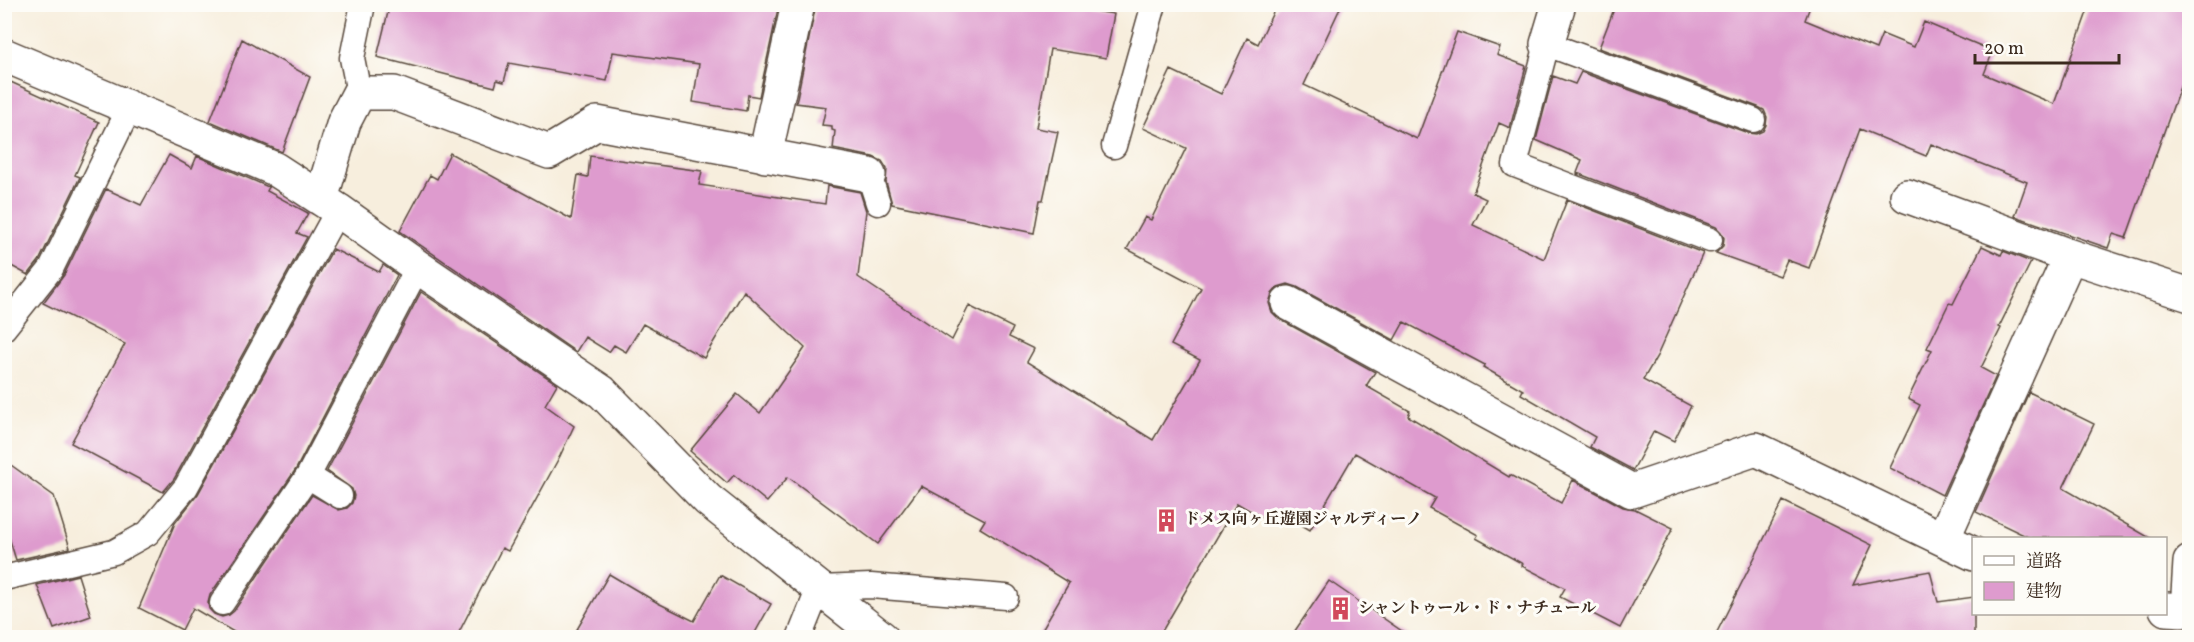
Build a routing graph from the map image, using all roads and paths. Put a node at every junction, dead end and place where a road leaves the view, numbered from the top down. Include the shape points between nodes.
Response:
1 (363, 4) edge
2 (798, 4) edge
3 (1154, 4) edge
4 (1559, 4) edge
5 (1547, 44) junction
6 (4, 56) edge
7 (359, 93) junction
8 (129, 107) junction
9 (1753, 120) dead end
10 (1114, 146) dead end
11 (765, 156) junction
12 (873, 189) dead end
13 (1907, 196) dead end
14 (329, 204) junction
15 (1710, 240) dead end
16 (2070, 256) junction
17 (417, 267) junction
18 (2190, 295) edge
19 (1288, 303) dead end
20 (4, 328) edge
21 (308, 476) junction
22 (340, 496) dead end
23 (1943, 539) junction
24 (1972, 553) edge
25 (2190, 562) edge
26 (4, 578) edge
27 (819, 588) junction
28 (1006, 597) dead end
29 (222, 603) dead end
30 (2167, 609) edge
31 (799, 638) edge
32 (882, 638) edge

1 - 7 lane via 352,58
2 - 11 street
3 - 10 lane
4 - 5 street
5 - 9 lane
5 - 15 lane via 1515,165
6 - 8 street
7 - 11 street via 394,93 549,152 597,123
7 - 14 street via 344,122
8 - 14 street via 275,169
8 - 20 lane via 51,269
11 - 12 street
13 - 16 street
14 - 17 street
14 - 26 lane via 186,487 148,533 114,552
16 - 18 street
16 - 23 street
17 - 21 lane
17 - 27 street via 602,392 708,500
19 - 23 street via 1632,491 1756,449
21 - 22 lane
21 - 29 lane
23 - 24 street
25 - 30 street via 2187,610
27 - 28 lane via 871,586
27 - 31 lane
27 - 32 street

